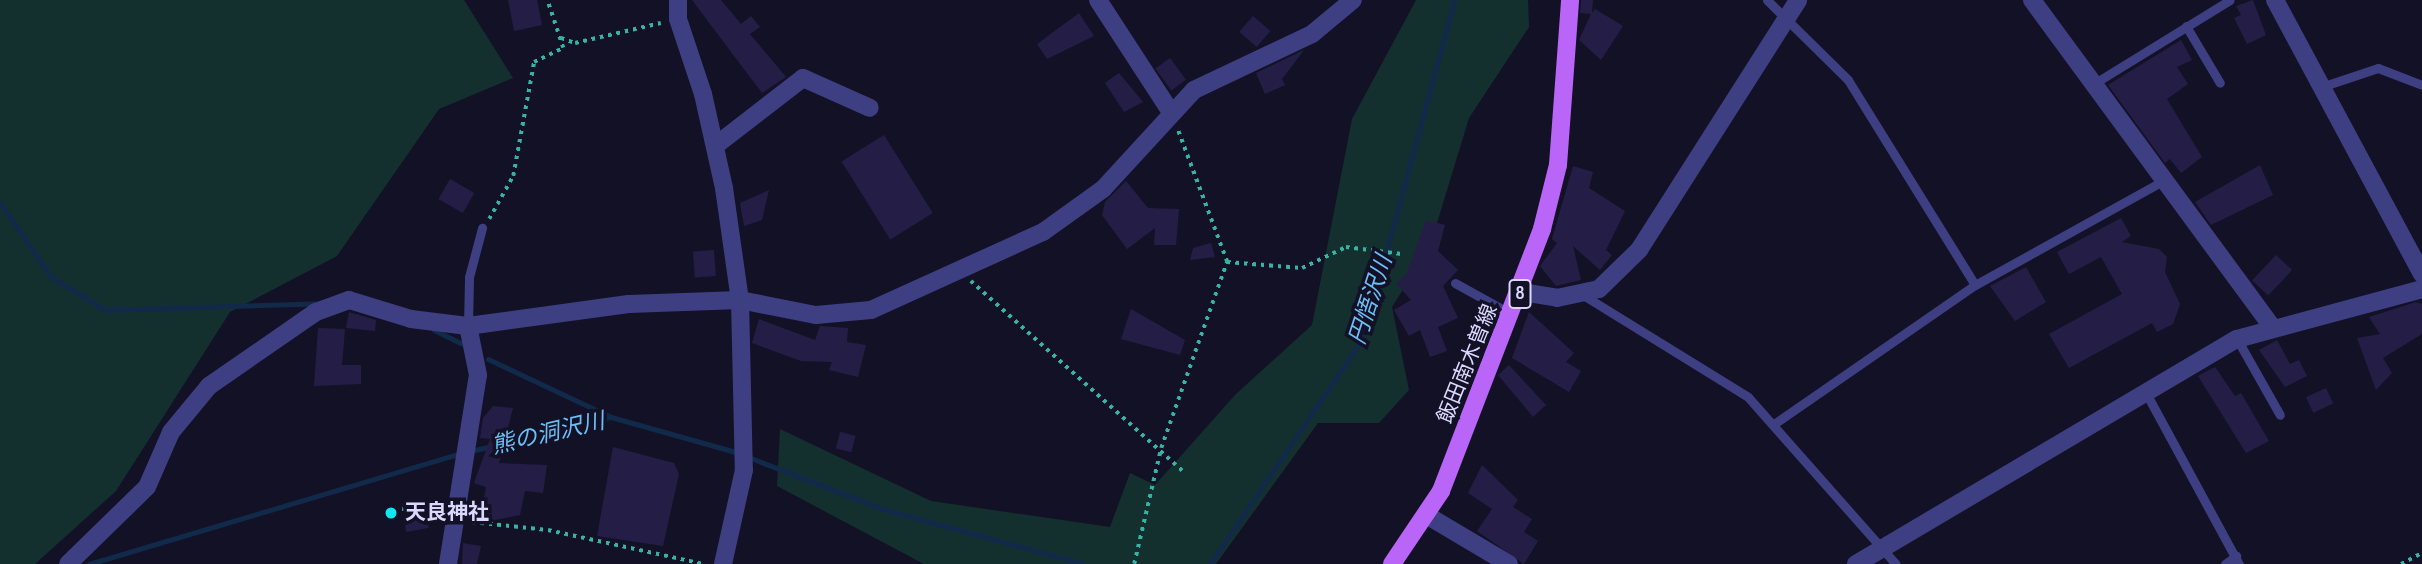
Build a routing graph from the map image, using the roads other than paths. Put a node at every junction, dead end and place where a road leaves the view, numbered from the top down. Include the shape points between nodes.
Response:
1 (678, 0) edge
2 (1098, 0) edge
3 (1353, 0) edge
4 (1570, 0) edge
5 (1767, 0) edge
6 (2032, 0) edge
7 (2230, 0) edge
8 (2275, 0) edge
9 (1793, 8) edge
10 (2186, 26) junction
11 (2095, 83) junction
12 (2220, 83) dead end
13 (2422, 85) edge
14 (2321, 87) junction
15 (870, 108) dead end
16 (1170, 111) junction
17 (715, 146) junction
18 (2167, 178) junction
19 (482, 228) road end
20 (2422, 274) edge
21 (1455, 283) dead end
22 (1975, 285) junction
23 (2422, 289) edge
24 (1521, 292) junction
25 (1583, 295) junction
26 (740, 300) junction
27 (1513, 315) junction
28 (468, 326) junction
29 (2272, 327) junction
30 (2237, 339) junction
31 (2146, 393) junction
32 (2280, 415) dead end
33 (1773, 424) junction
34 (1428, 516) junction
35 (1885, 545) junction
36 (2238, 560) edge
37 (69, 562) edge
38 (448, 564) edge
39 (723, 564) edge
40 (1392, 564) edge
41 (1509, 564) edge
42 (1856, 564) edge
43 (1896, 564) edge
44 (2225, 564) edge

1 - 17 street via 678,19
2 - 16 street
3 - 16 street via 1312,34 1194,90
4 - 24 main road, 飯田南木曽線 / 8 via 1558,165
5 - 9 lane
6 - 11 street
7 - 10 lane
8 - 14 street
9 - 22 lane via 1848,79
9 - 25 street via 1639,250 1599,289
10 - 11 lane
10 - 12 lane
11 - 18 street
13 - 14 lane via 2378,68
14 - 20 street
15 - 17 street via 803,78
16 - 26 street via 1103,189 1043,232 871,310 816,315
17 - 26 street
18 - 22 lane
18 - 29 street
19 - 28 lane via 469,277
21 - 27 lane
22 - 33 lane
23 - 29 street
24 - 25 street
24 - 27 main road, 飯田南木曽線 / 8
25 - 33 lane via 1748,397
26 - 28 street via 629,304
26 - 39 street via 744,470
27 - 34 main road, 飯田南木曽線 / 8
28 - 37 street via 411,319 349,300 316,312 209,386 171,432 147,487
28 - 38 street via 478,375 460,520
29 - 30 street
30 - 31 street
30 - 32 lane
31 - 35 street
31 - 36 lane
33 - 35 lane
34 - 40 main road, 飯田南木曽線 / 8
34 - 41 street
35 - 42 street
35 - 43 lane
36 - 44 lane

